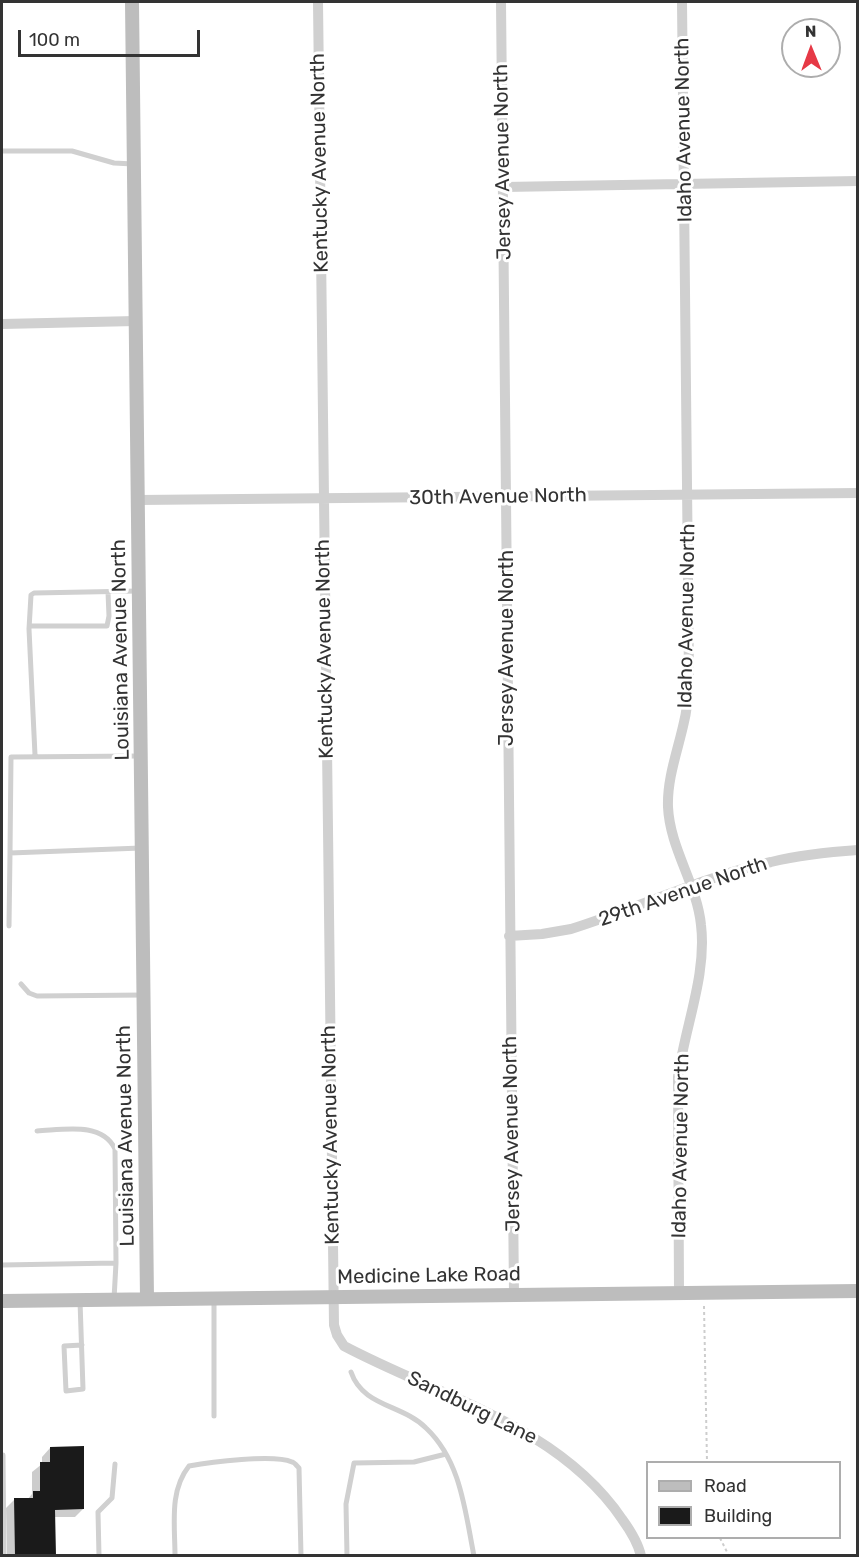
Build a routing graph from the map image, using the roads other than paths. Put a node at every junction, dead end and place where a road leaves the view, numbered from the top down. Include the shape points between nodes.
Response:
1 (132, 2) edge
2 (318, 2) edge
3 (501, 2) edge
4 (682, 2) edge
5 (2, 151) edge
6 (134, 164) junction
7 (858, 181) edge
8 (684, 184) junction
9 (504, 187) junction
10 (136, 321) junction
11 (2, 324) edge
12 (858, 493) edge
13 (688, 495) junction
14 (506, 496) junction
15 (324, 498) junction
16 (139, 500) junction
17 (140, 591) junction
18 (108, 592) junction
19 (30, 626) junction
20 (35, 755) junction
21 (141, 756) junction
22 (142, 848) junction
23 (858, 850) edge
24 (10, 853) junction
25 (690, 887) junction
26 (9, 926) dead end
27 (509, 936) junction
28 (21, 984) dead end
29 (144, 995) junction
30 (37, 1131) dead end
31 (116, 1263) junction
32 (2, 1265) edge
33 (858, 1291) edge
34 (679, 1293) junction
35 (514, 1294) junction
36 (332, 1296) junction
37 (147, 1298) junction
38 (214, 1298) junction
39 (114, 1299) junction
40 (80, 1300) junction
41 (2, 1301) edge
42 (82, 1345) junction
43 (351, 1372) dead end
44 (214, 1416) dead end
45 (446, 1454) junction
46 (3, 1455) edge
47 (115, 1464) dead end
48 (4, 1556) edge
49 (99, 1556) edge
50 (175, 1556) edge
51 (302, 1556) edge
52 (347, 1556) edge
53 (474, 1556) edge
54 (641, 1556) edge

1 - 6 street, Louisiana Avenue North
2 - 15 street, Kentucky Avenue North
3 - 9 street, Jersey Avenue North
4 - 8 street, Idaho Avenue North
5 - 6 lane via 72,151 114,163
6 - 10 street, Louisiana Avenue North
7 - 8 street
8 - 9 street
8 - 13 street, Idaho Avenue North
9 - 14 street, Jersey Avenue North
10 - 11 street
10 - 16 street, Louisiana Avenue North
12 - 13 street, 30th Avenue North
13 - 14 street, 30th Avenue North
13 - 25 street, Idaho Avenue North via 688,700 668,806 673,838
14 - 15 street, 30th Avenue North
14 - 27 street, Jersey Avenue North
15 - 16 street, 30th Avenue North
15 - 36 street, Kentucky Avenue North
16 - 17 street, Louisiana Avenue North
17 - 18 lane
17 - 21 street, Louisiana Avenue North
18 - 19 lane via 34,593
18 - 19 lane via 107,626
19 - 20 lane
20 - 21 lane
20 - 24 lane via 10,757
21 - 22 street, Louisiana Avenue North
22 - 24 lane
22 - 29 street, Louisiana Avenue North
23 - 25 street, 29th Avenue North via 769,862
24 - 26 lane
25 - 27 street, 29th Avenue North via 571,929
25 - 34 street, Idaho Avenue North via 703,943 678,1077
27 - 35 street, Jersey Avenue North
28 - 29 lane via 37,996
29 - 37 street, Louisiana Avenue North
30 - 31 lane via 88,1129 111,1141 115,1149
31 - 32 lane
31 - 39 lane
33 - 34 street, Medicine Lake Road
34 - 35 street, Medicine Lake Road
35 - 36 street, Medicine Lake Road
36 - 38 street, Medicine Lake Road
36 - 54 street, Sandburg Lane via 336,1335 344,1346 518,1428 551,1448 598,1488 631,1532
37 - 38 street, Medicine Lake Road
37 - 39 street, Medicine Lake Road
38 - 44 lane
39 - 40 street, Medicine Lake Road
40 - 41 street, Medicine Lake Road
40 - 42 lane
42 - 42 lane via 83,1389 66,1391 64,1346
43 - 45 lane via 355,1384 366,1395 417,1420
45 - 52 lane via 414,1462 354,1463 346,1504
45 - 53 lane via 460,1485
46 - 48 lane
47 - 49 lane via 112,1498 98,1512
50 - 51 lane via 175,1494 189,1466 272,1459 293,1462 299,1468

